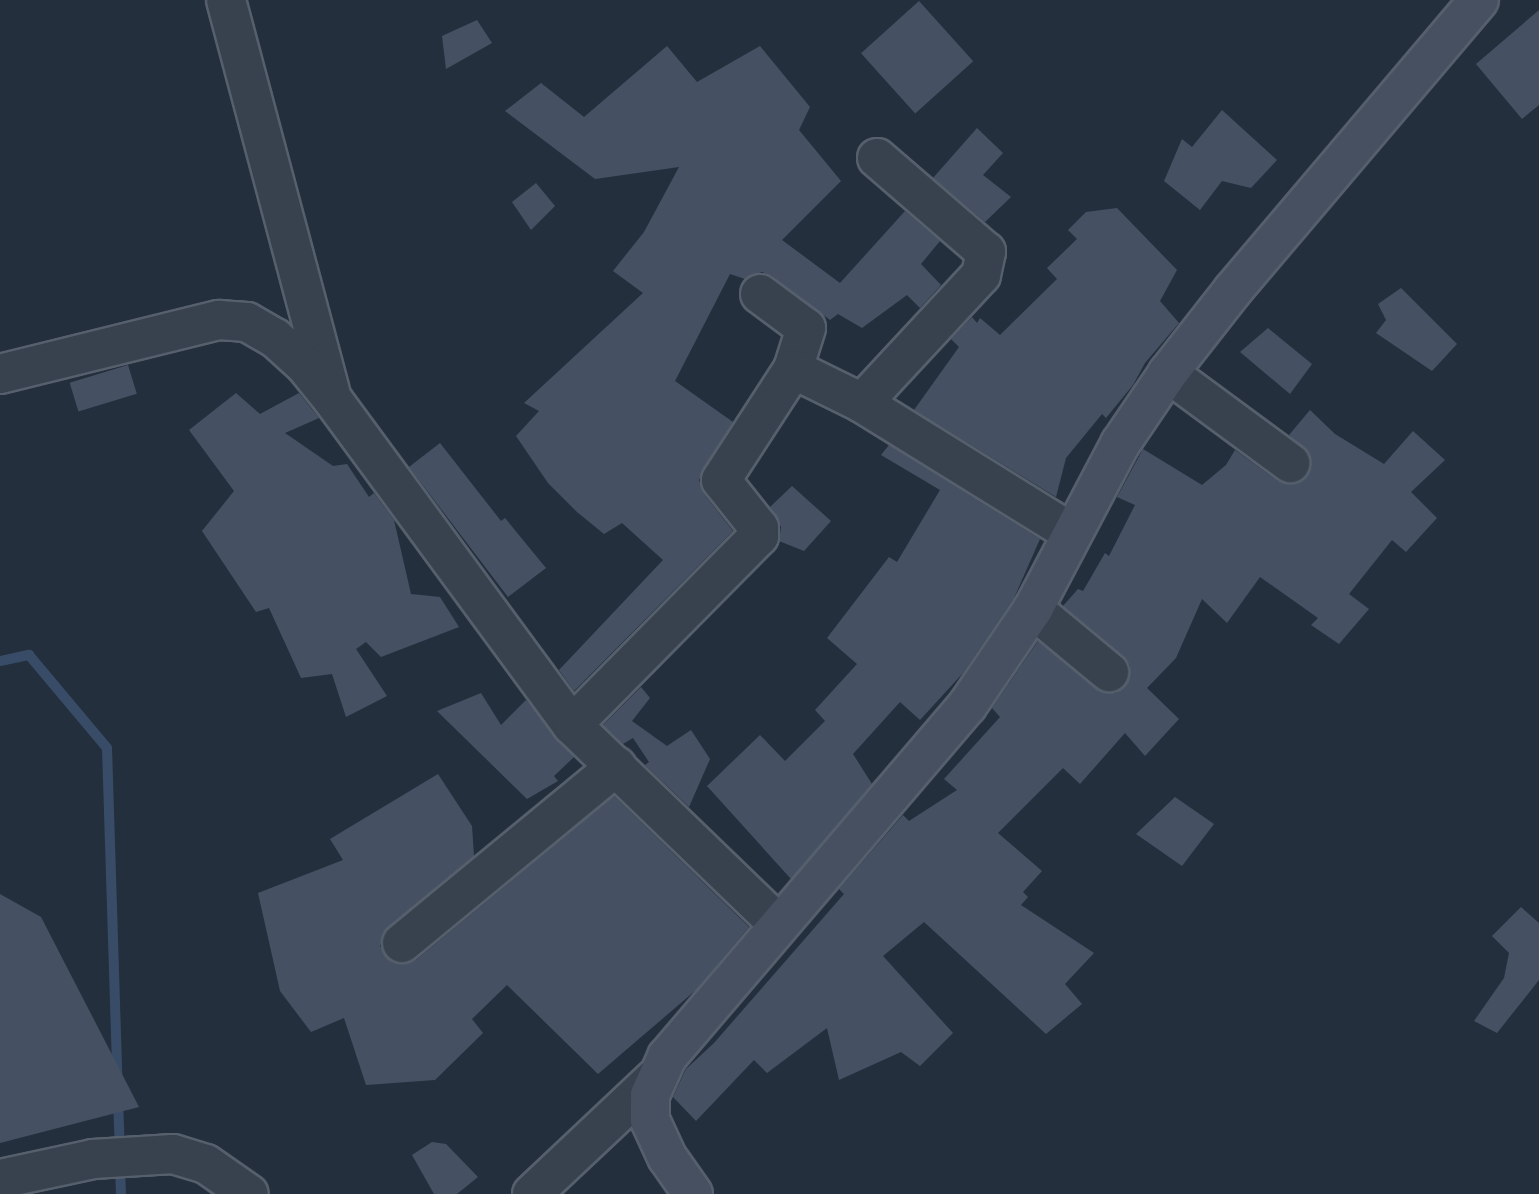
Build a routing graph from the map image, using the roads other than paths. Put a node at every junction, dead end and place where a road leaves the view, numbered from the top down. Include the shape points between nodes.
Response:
1 (226, 0) edge
2 (1479, 0) edge
3 (877, 158) dead end
4 (760, 294) dead end
5 (793, 369) junction
6 (1168, 373) junction
7 (0, 374) edge
8 (333, 400) junction
9 (862, 403) junction
10 (1290, 463) dead end
11 (1072, 533) junction
12 (1033, 609) junction
13 (1109, 672) dead end
14 (572, 725) junction
15 (617, 766) junction
16 (778, 924) junction
17 (402, 943) dead end
18 (655, 1078) junction
19 (0, 1179) edge
20 (249, 1194) edge
21 (531, 1194) edge
22 (693, 1194) edge

1 - 8 street
2 - 6 street
3 - 9 street via 981,246 987,260 981,275
4 - 5 street via 806,328
5 - 9 street
5 - 14 street via 721,480 759,528 760,536
6 - 10 street
6 - 11 street via 1120,444
7 - 8 street via 196,325 235,320 275,338
8 - 14 street
9 - 11 street
11 - 12 street
12 - 13 street
12 - 16 street via 931,751
14 - 15 street
15 - 16 street
15 - 17 street
16 - 18 street via 678,1041
18 - 21 street
18 - 22 street via 648,1105 652,1127
19 - 20 street via 93,1159 173,1154 206,1164

